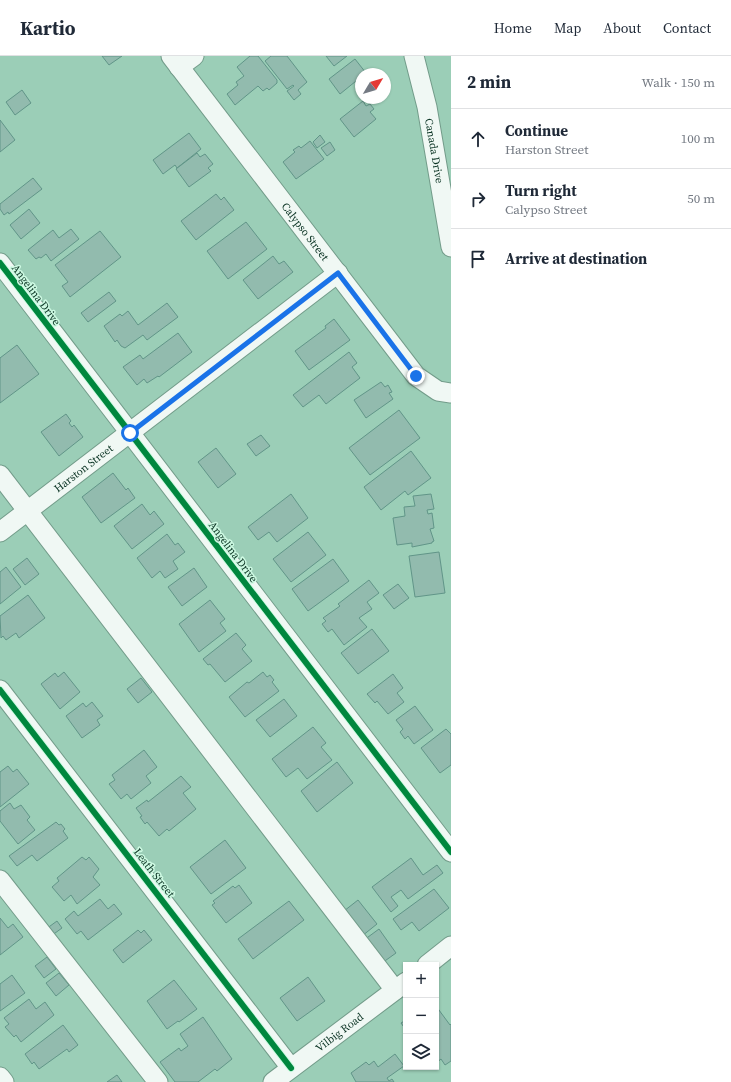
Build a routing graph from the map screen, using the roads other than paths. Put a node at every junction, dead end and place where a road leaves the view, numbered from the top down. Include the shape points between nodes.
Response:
1 (414, 56) edge
2 (181, 60) edge
3 (451, 247) edge
4 (0, 263) edge
5 (338, 273) junction
6 (451, 393) edge
7 (130, 433) junction
8 (0, 475) edge
9 (27, 511) junction
10 (0, 532) edge
11 (0, 690) edge
12 (451, 852) edge
13 (0, 880) edge
14 (451, 946) edge
15 (431, 962) edge
16 (400, 986) edge
17 (291, 1068) junction
18 (0, 1077) edge
19 (4, 1082) edge
20 (158, 1082) edge
21 (273, 1082) edge

1 - 3 street, Canada Drive via 427,107
2 - 5 street, Calypso Street
4 - 7 street, Angelina Drive
5 - 6 street, Calypso Street via 416,376 438,391
5 - 7 street, Harston Street
7 - 9 street, Harston Street
7 - 12 street, Angelina Drive
8 - 9 street
9 - 10 street, Harston Street
9 - 16 street
11 - 17 street, Leath Street
13 - 20 street
14 - 15 street
16 - 17 street, Vilbig Road
17 - 21 street, Vilbig Road
18 - 19 street

